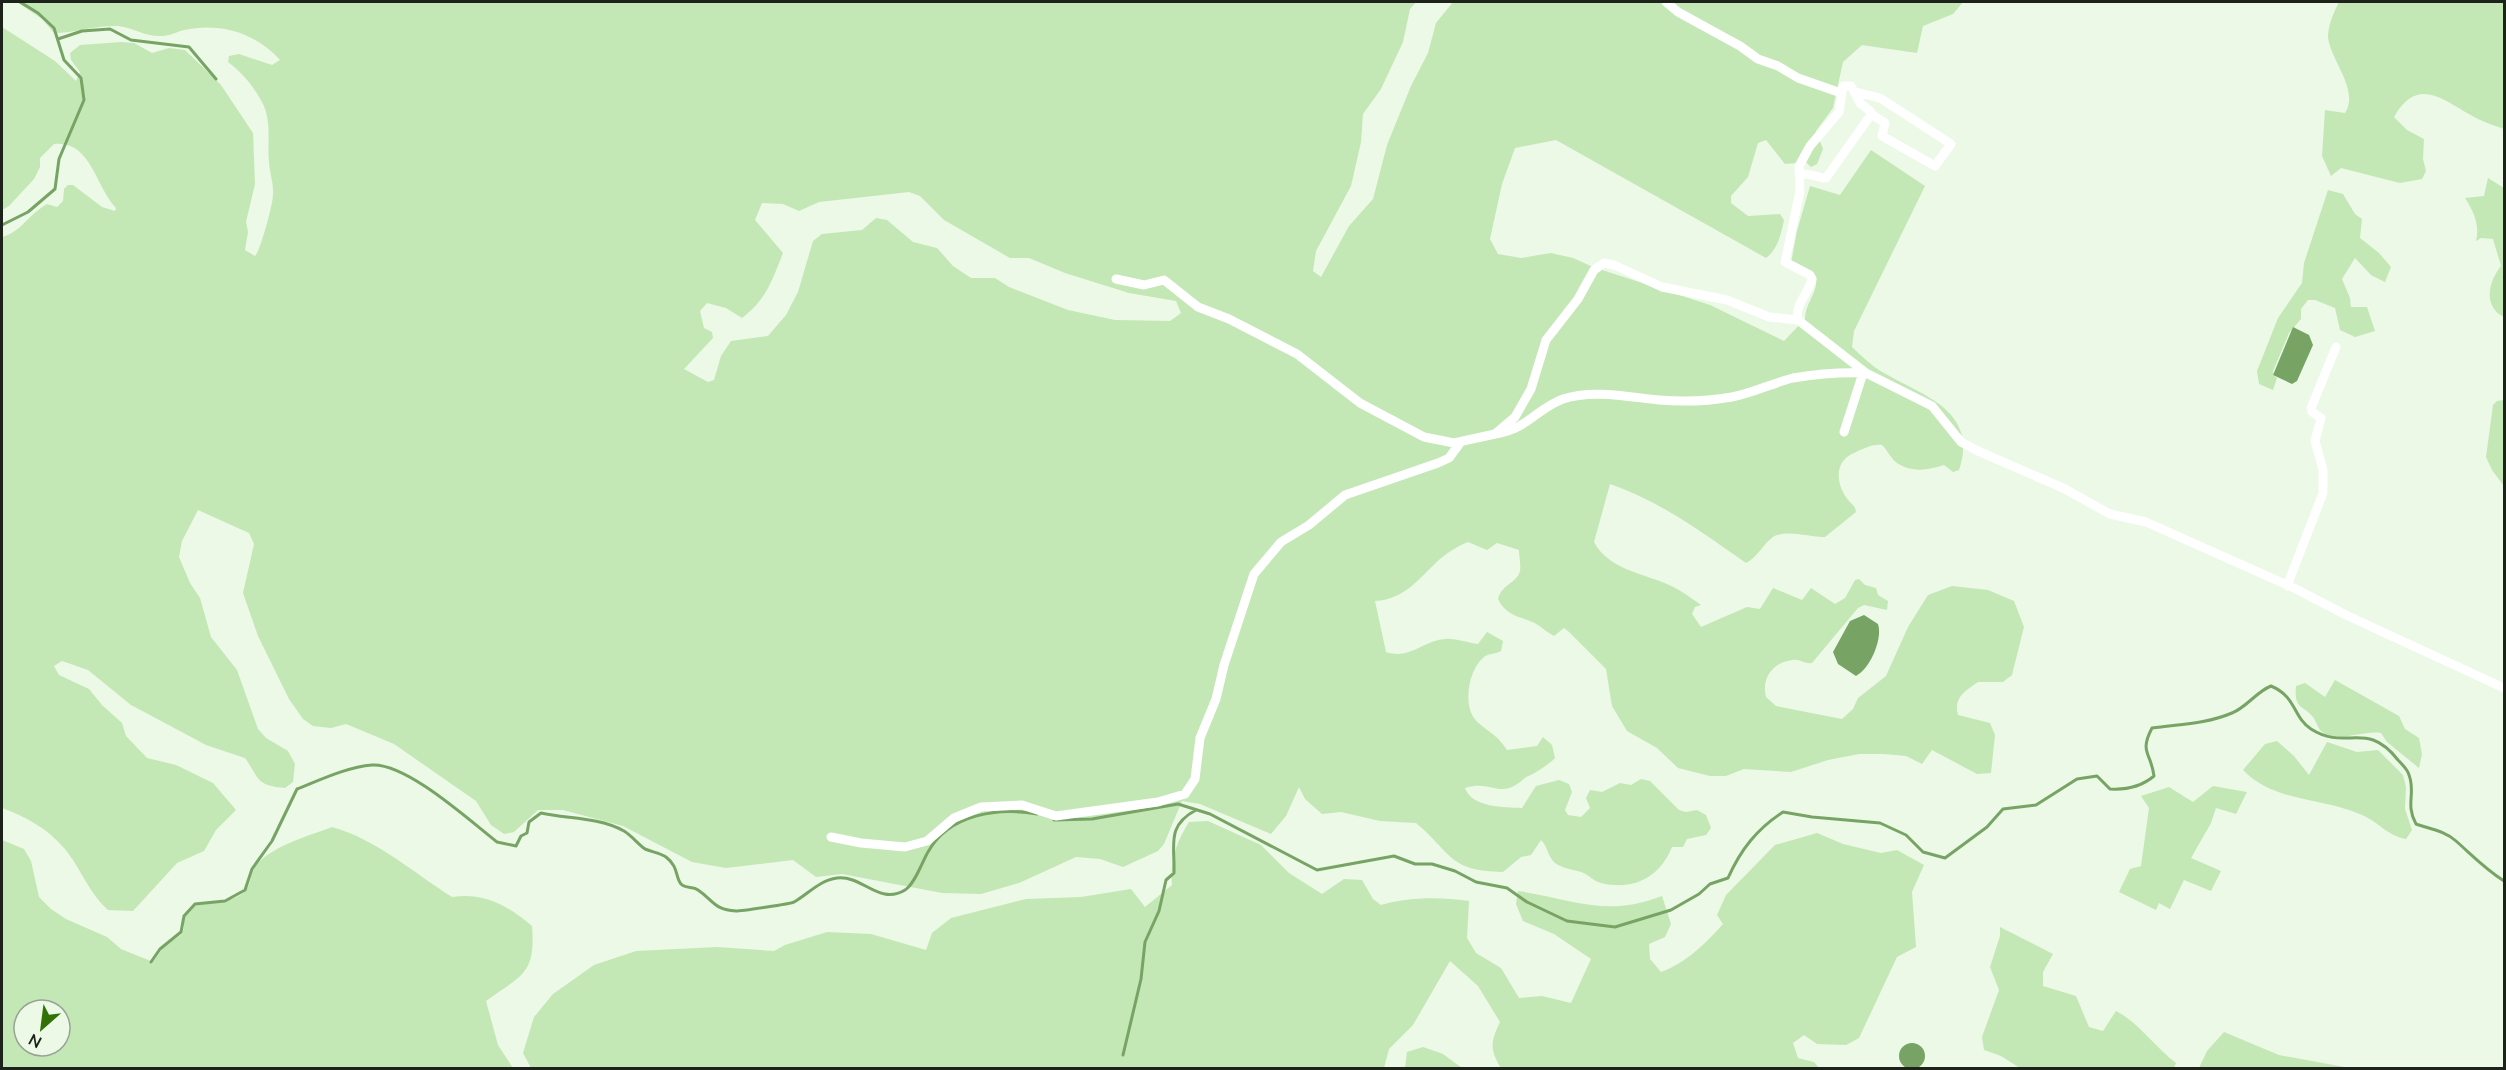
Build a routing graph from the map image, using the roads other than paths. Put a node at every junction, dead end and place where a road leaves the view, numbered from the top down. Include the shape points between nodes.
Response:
1 (1666, 2) edge
2 (1856, 92) junction
3 (1841, 93) junction
4 (1870, 114) junction
5 (1799, 174) junction
6 (1116, 279) dead end
7 (1798, 320) junction
8 (2336, 347) dead end
9 (1864, 373) junction
10 (1844, 432) dead end
11 (1495, 434) junction
12 (1460, 443) junction
13 (2287, 586) junction
14 (2505, 688) edge
15 (831, 837) dead end

1 - 3 street via 1758,59
2 - 3 street via 1845,85
2 - 4 street
2 - 4 street via 1880,98 1951,144 1935,166 1882,136 1885,123
3 - 5 street via 1839,112 1802,157
4 - 5 street via 1826,177
5 - 7 street via 1800,191 1785,262 1812,279 1799,306
6 - 12 street via 1144,285 1164,280 1198,306 1297,354 1360,403 1424,437
7 - 9 street
7 - 11 street via 1769,317 1727,300 1662,287 1614,265 1599,265 1546,340 1515,417
8 - 13 street via 2311,408 2321,418 2315,441 2323,470 2323,493
9 - 10 street
9 - 11 street via 1794,378 1733,397 1707,400 1604,396 1564,399 1528,423
9 - 13 street via 1932,406 1961,442 1978,451 2063,488 2104,512 2146,522
11 - 12 street
12 - 15 street via 1449,458 1438,463 1345,495 1281,542 1260,566 1254,574 1216,699 1200,738 1195,779 1185,795 1056,816 1022,805 981,807 954,818 927,841 905,848
13 - 14 street

